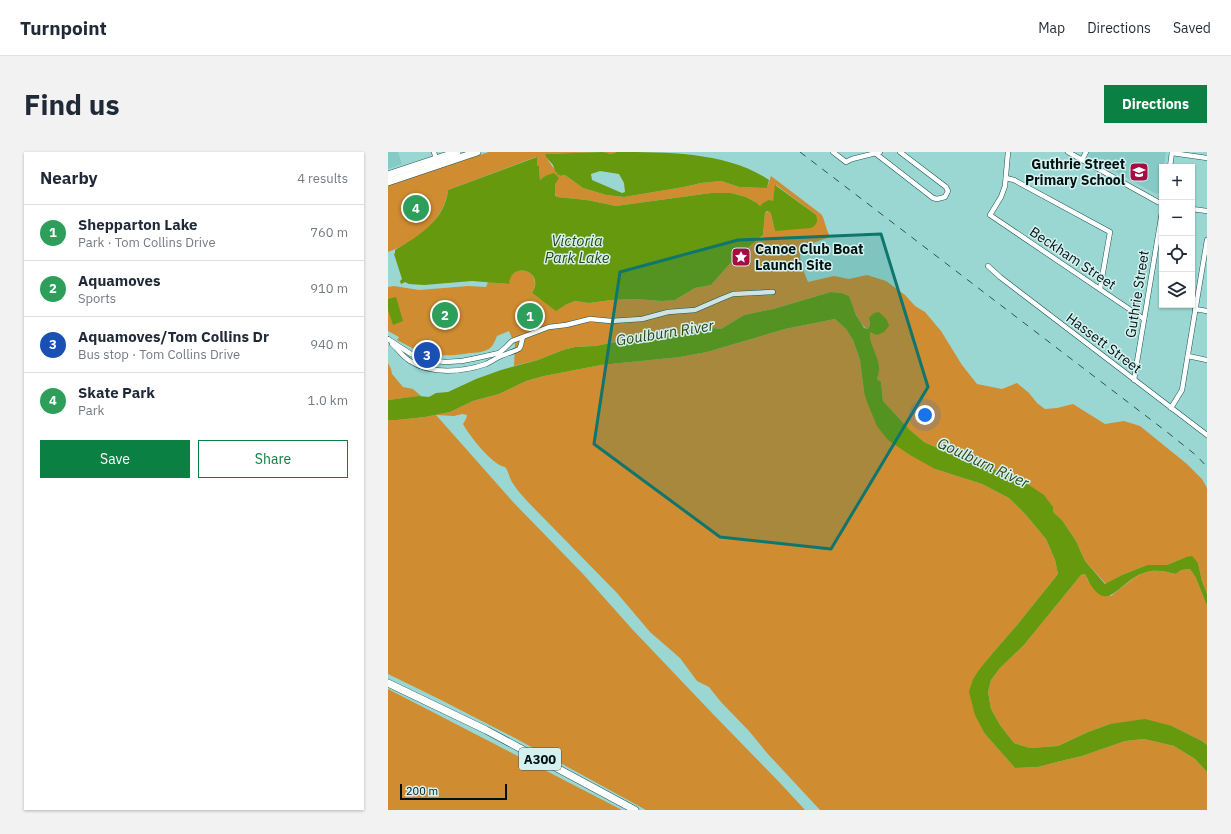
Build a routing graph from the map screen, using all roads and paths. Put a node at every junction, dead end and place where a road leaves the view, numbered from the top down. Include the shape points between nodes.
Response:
1 (457, 152) edge
2 (476, 152) edge
3 (834, 152) edge
4 (900, 152) edge
5 (1008, 152) edge
6 (1068, 152) edge
7 (1086, 152) edge
8 (1172, 152) edge
9 (877, 153) edge
10 (1207, 158) edge
11 (436, 159) edge
12 (1082, 160) junction
13 (1170, 164) edge
14 (388, 175) edge
15 (1006, 178) junction
16 (388, 182) edge
17 (1159, 201) edge
18 (1195, 209) edge
19 (1207, 211) edge
20 (1159, 230) edge
21 (1207, 240) edge
22 (1205, 260) edge
23 (988, 266) dead end
24 (1100, 289) junction
25 (773, 292) dead end
26 (1195, 309) junction
27 (1207, 311) edge
28 (1144, 319) junction
29 (524, 337) junction
30 (388, 339) edge
31 (516, 340) junction
32 (510, 343) junction
33 (521, 344) junction
34 (514, 350) junction
35 (1188, 356) junction
36 (1207, 360) edge
37 (1134, 380) junction
38 (1171, 408) junction
39 (1207, 435) edge
40 (388, 683) edge
41 (635, 810) edge

1 - 11 highway
2 - 11 highway
3 - 9 street via 846,162
4 - 9 street via 946,187 948,191 945,197 934,198
5 - 15 street
6 - 12 street
7 - 12 street
8 - 10 street
8 - 13 street
11 - 14 highway
11 - 16 highway
12 - 17 street
15 - 24 street, Beckham Street via 1001,197 990,215
15 - 24 street via 1110,232
18 - 19 street
20 - 28 street, Guthrie Street
21 - 22 street
22 - 26 street
23 - 37 street, Hassett Street
24 - 28 street, Beckham Street
25 - 29 street via 729,295 695,310 668,312 642,319 587,320 545,328
26 - 27 street
26 - 35 street
28 - 37 street, Guthrie Street
29 - 31 street
29 - 33 street
30 - 32 street via 411,354 445,362 496,354
30 - 34 street via 410,361 438,370 471,368 486,364
31 - 32 street
31 - 33 street
32 - 34 street via 511,349
33 - 34 street via 519,349
35 - 36 street
35 - 38 street via 1182,390
37 - 38 street, Hassett Street
38 - 39 street, Hassett Street
40 - 41 highway, A300 via 444,709

